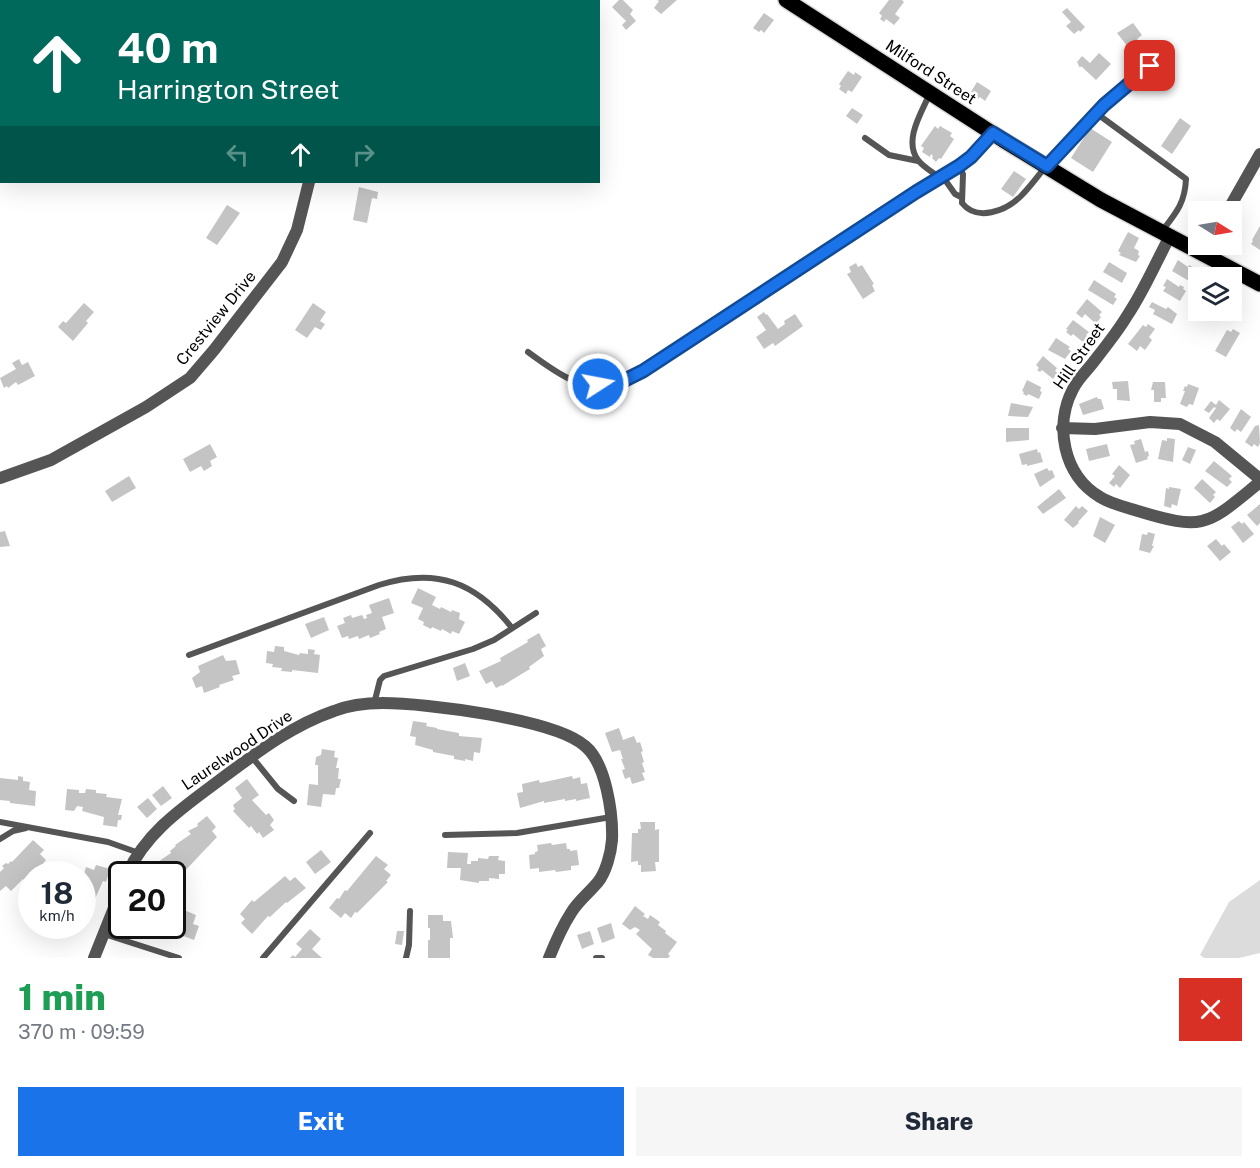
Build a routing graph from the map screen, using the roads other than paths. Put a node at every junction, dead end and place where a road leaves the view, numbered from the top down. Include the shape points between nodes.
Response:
1 (786, 0) edge
2 (1150, 66) dead end
3 (930, 93) junction
4 (1096, 113) junction
5 (993, 133) junction
6 (865, 138) dead end
7 (1260, 153) edge
8 (918, 161) junction
9 (959, 166) junction
10 (1051, 169) junction
11 (942, 177) junction
12 (309, 183) edge
13 (961, 197) junction
14 (1233, 201) edge
15 (1166, 234) junction
16 (1188, 242) edge
17 (1214, 255) edge
18 (1260, 284) edge
19 (528, 352) dead end
20 (669, 353) joint
21 (1062, 428) junction
22 (0, 478) edge
23 (1260, 481) edge
24 (536, 612) dead end
25 (512, 628) junction
26 (189, 655) dead end
27 (374, 704) junction
28 (252, 756) junction
29 (294, 801) dead end
30 (611, 816) junction
31 (0, 822) edge
32 (30, 827) junction
33 (370, 833) dead end
34 (445, 835) dead end
35 (0, 839) edge
36 (139, 853) junction
37 (134, 861) edge
38 (410, 911) dead end
39 (108, 923) edge
40 (104, 933) junction
41 (94, 958) edge
42 (178, 958) edge
43 (263, 958) edge
44 (406, 958) edge
45 (549, 958) edge
46 (596, 958) edge
47 (602, 958) edge

1 - 3 main road, Milford Street
2 - 4 street
3 - 5 main road, Milford Street
3 - 8 lane via 911,146
4 - 10 street
4 - 15 lane via 1186,179 1180,208
5 - 9 street
5 - 10 main road, Milford Street
6 - 8 lane via 889,156
7 - 14 street
8 - 11 lane
9 - 11 street
9 - 13 lane via 963,174
10 - 13 lane via 1011,204 992,212 971,212
10 - 15 main road, Milford Street
11 - 13 lane
11 - 20 street
12 - 22 street, Crestview Drive via 297,230 282,262 190,378 51,460
15 - 16 main road, Milford Street
15 - 21 street, Hill Street via 1128,315 1073,388
17 - 18 main road, Milford Street
19 - 20 lane via 574,382 598,384 625,380
21 - 23 street via 1095,429 1150,422 1180,424 1215,442
21 - 23 street, Hill Street via 1068,458 1087,487 1112,503 1158,517 1194,524 1206,521 1222,513
24 - 25 lane
25 - 26 lane via 499,611 473,592 453,582 417,576 379,585
25 - 27 lane via 473,649 384,676
27 - 28 street, Laurelwood Drive via 334,711 309,721
27 - 30 street, Laurelwood Drive via 436,705 520,722 572,738 586,746 595,758
28 - 29 lane via 278,789
28 - 36 street, Laurelwood Drive via 180,809
30 - 34 lane via 517,833
30 - 45 street, Laurelwood Drive via 612,841 606,865 599,881 571,912
31 - 32 lane
32 - 35 lane
32 - 36 lane via 108,842
33 - 43 lane
36 - 37 street, Laurelwood Drive
38 - 44 lane
39 - 40 street
40 - 41 street
40 - 42 lane
46 - 47 lane

